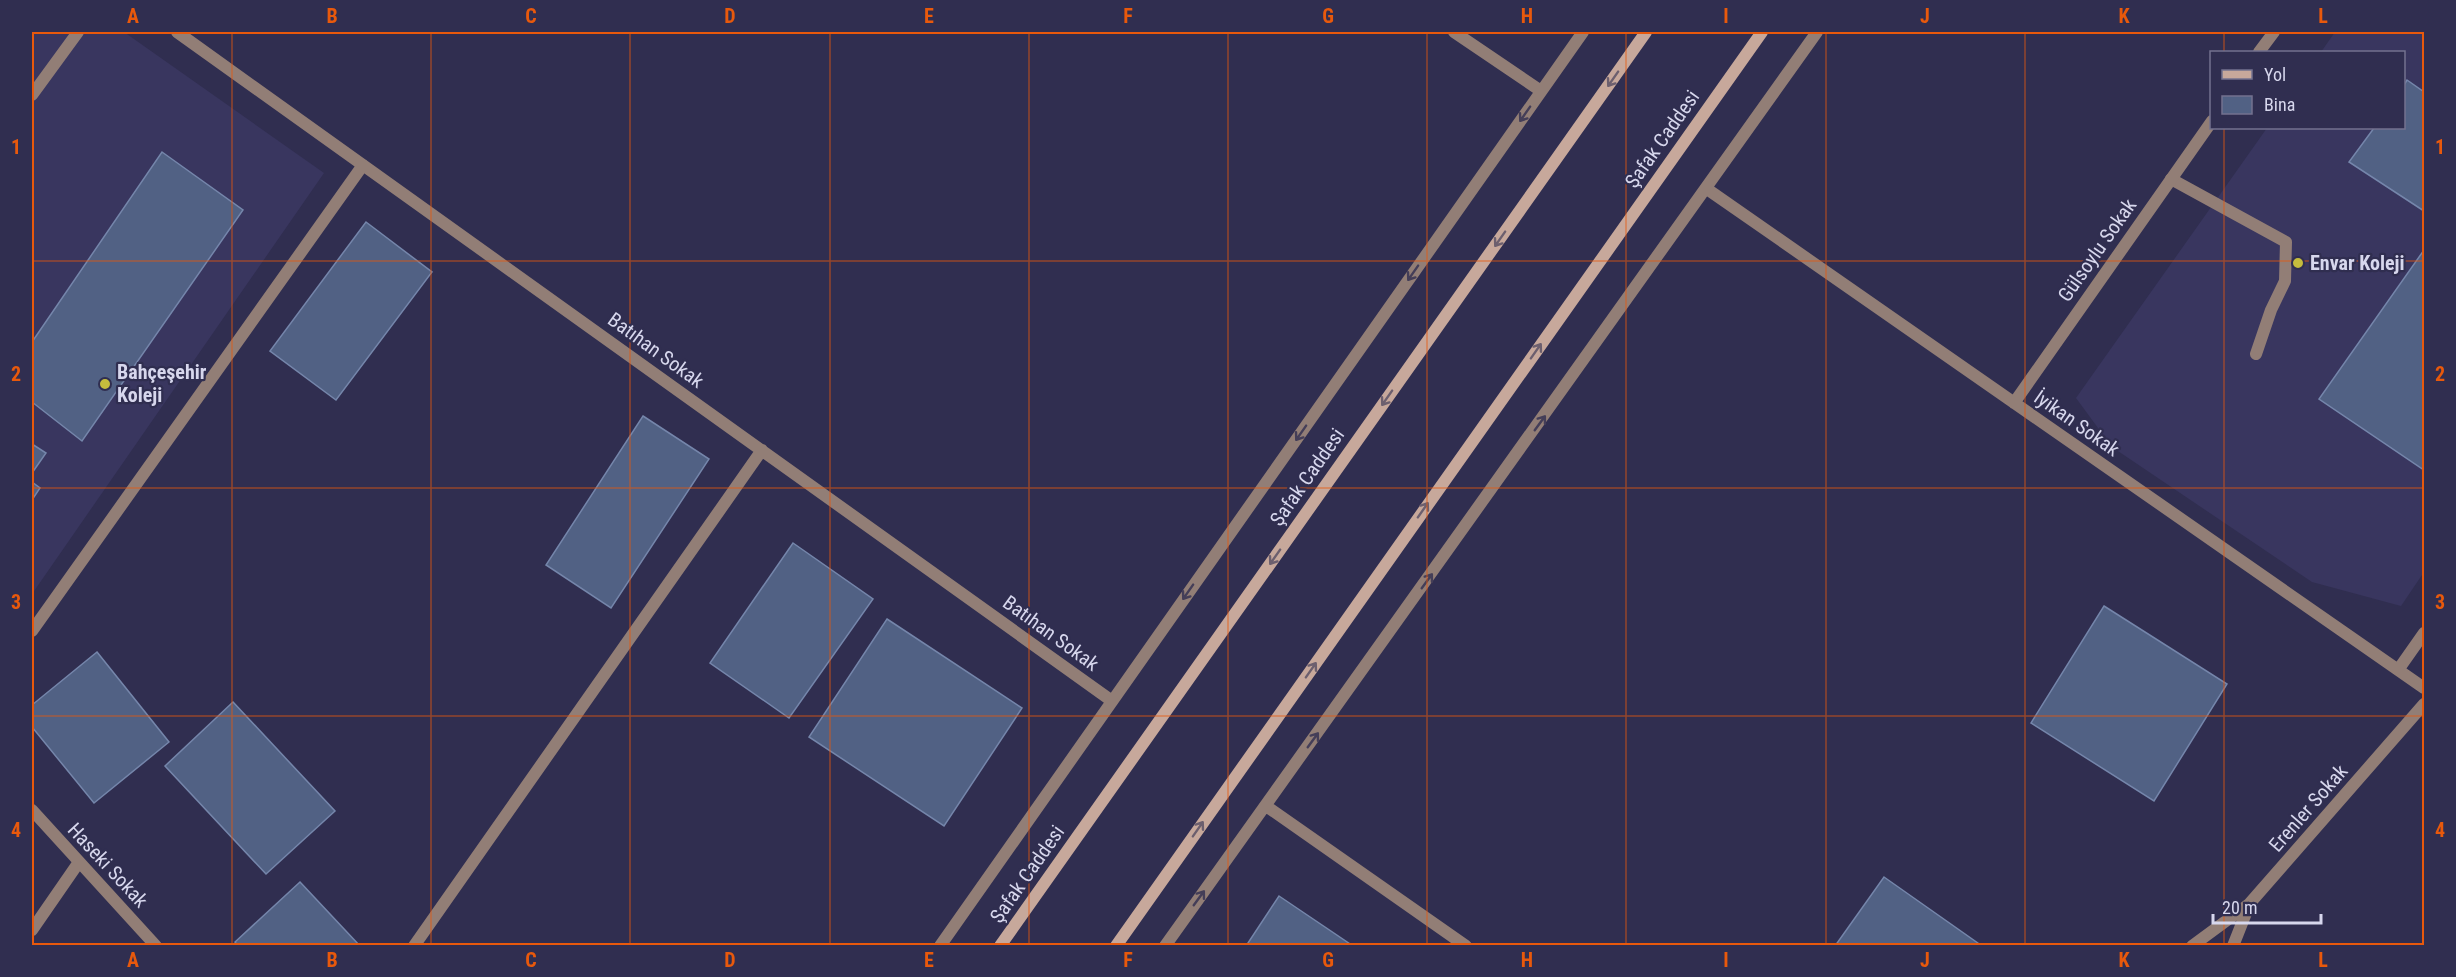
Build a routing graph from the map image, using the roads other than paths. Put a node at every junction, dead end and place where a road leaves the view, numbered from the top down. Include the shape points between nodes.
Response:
1 (78, 32) edge
2 (177, 32) edge
3 (1454, 32) edge
4 (1583, 32) edge
5 (1646, 32) edge
6 (1761, 32) edge
7 (1817, 32) edge
8 (2274, 32) edge
9 (2260, 51) edge
10 (1541, 91) junction
11 (32, 95) edge
12 (2210, 122) edge
13 (363, 165) junction
14 (2171, 178) junction
15 (1707, 189) junction
16 (2256, 354) dead end
17 (2014, 403) junction
18 (762, 450) junction
19 (32, 630) edge
20 (2424, 633) edge
21 (2398, 670) junction
22 (2424, 688) edge
23 (1112, 701) junction
24 (2424, 704) edge
25 (1266, 806) junction
26 (32, 810) edge
27 (79, 862) junction
28 (2250, 903) junction
29 (32, 930) edge
30 (156, 945) edge
31 (414, 945) edge
32 (940, 945) edge
33 (1000, 945) edge
34 (1116, 945) edge
35 (1165, 945) edge
36 (1466, 945) edge
37 (2192, 945) edge
38 (2233, 945) edge

1 - 11 street
2 - 13 street, Batıhan Sokak
3 - 10 street
4 - 10 street
5 -> 33 main road, Şafak Caddesi
34 -> 6 main road, Şafak Caddesi
7 - 15 street
8 - 9 street
10 -> 23 street
12 - 14 street, Gülsoylu Sokak
13 - 18 street, Batıhan Sokak
13 - 19 street
14 - 16 street via 2286,242 2285,280
14 - 17 street, Gülsoylu Sokak
15 - 17 street, İyikan Sokak
25 -> 15 street
17 - 21 street, İyikan Sokak
18 - 23 street, Batıhan Sokak
18 - 31 street
20 - 21 street
21 - 22 street, İyikan Sokak
23 - 32 street
24 - 28 street, Erenler Sokak
35 -> 25 street
25 - 36 street
26 - 27 street, Haseki Sokak
27 - 29 street
27 - 30 street, Haseki Sokak
28 - 37 street
28 - 38 street, Erenler Sokak

